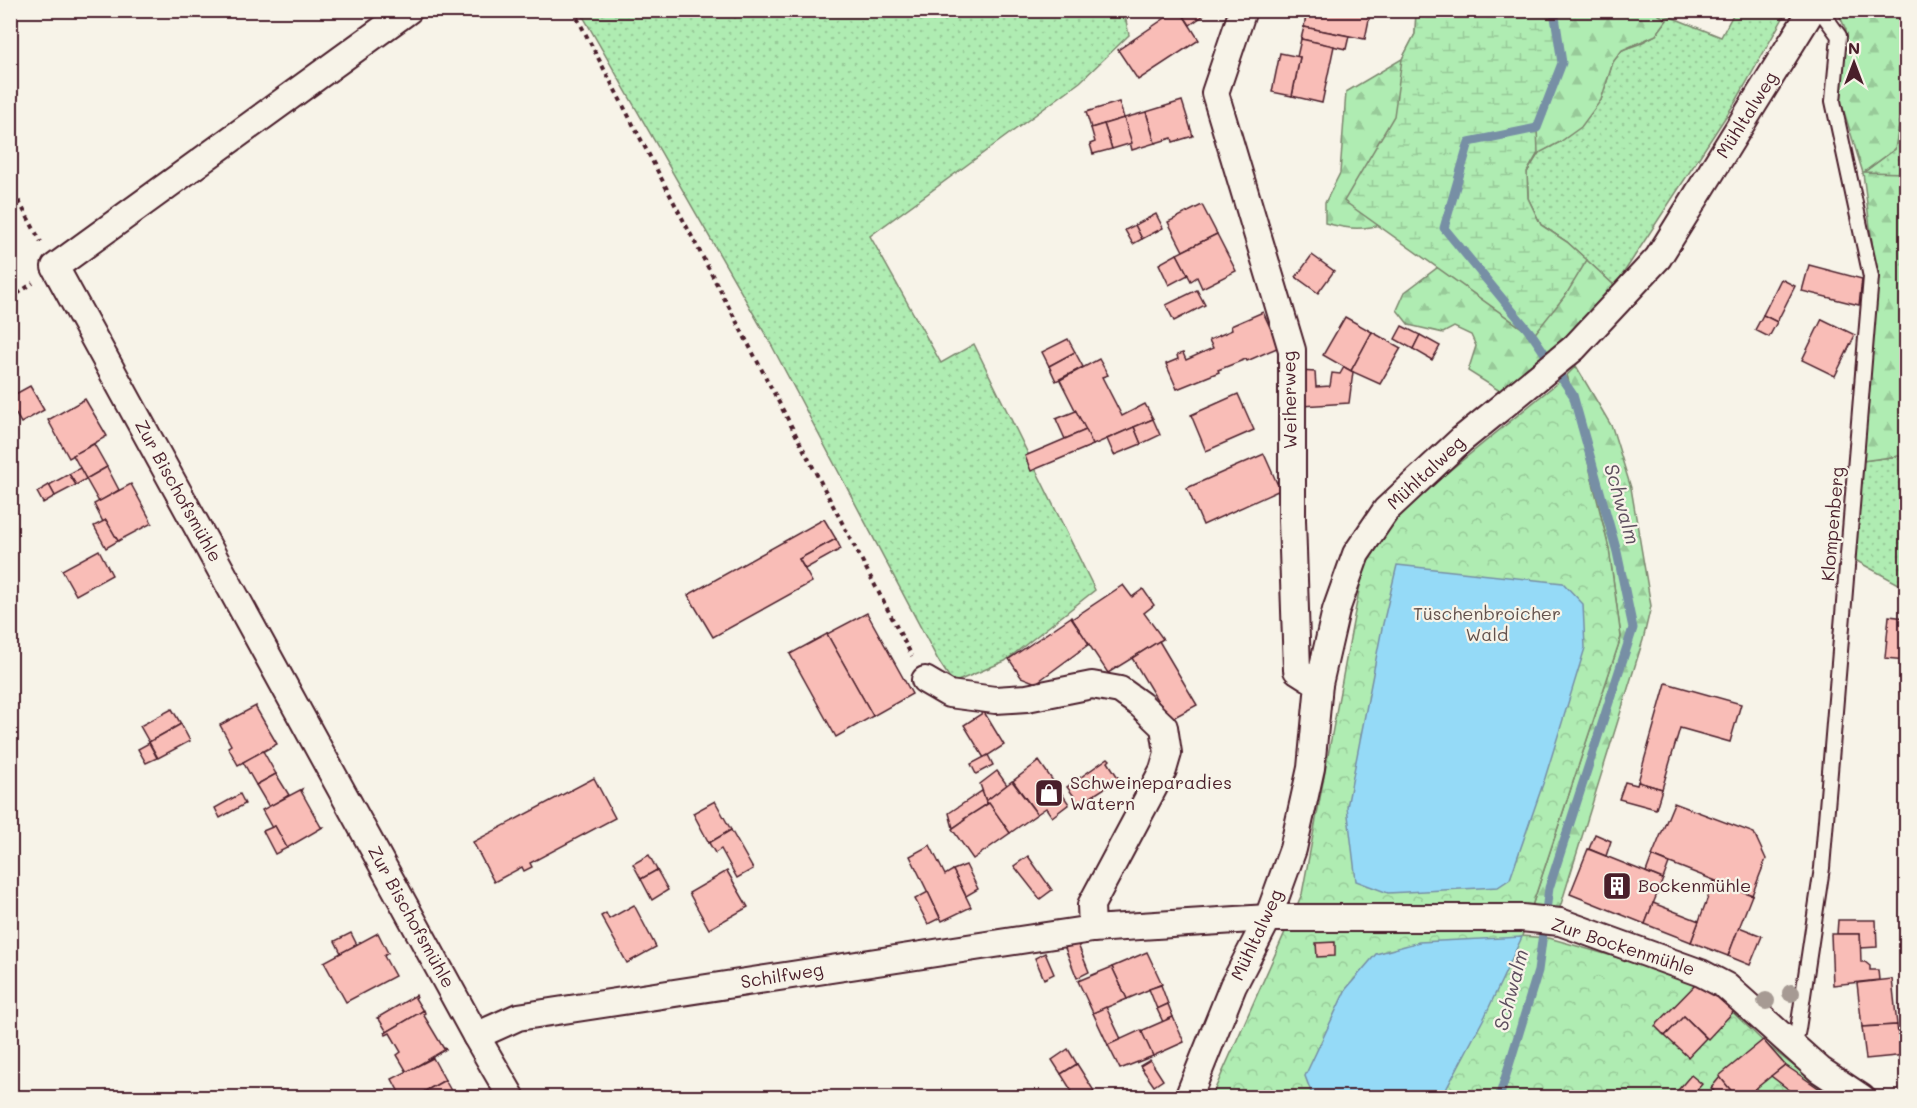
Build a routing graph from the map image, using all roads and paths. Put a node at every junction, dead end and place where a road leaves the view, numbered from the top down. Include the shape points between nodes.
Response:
1 (409, 10) edge
2 (573, 10) edge
3 (1243, 10) edge
4 (1812, 10) edge
5 (1820, 10) edge
6 (10, 185) edge
7 (55, 267) junction
8 (925, 680) joint
9 (1319, 684) junction
10 (1268, 918) junction
11 (1092, 929) junction
12 (476, 1036) junction
13 (1794, 1048) junction
14 (512, 1098) edge
15 (1188, 1098) edge
16 (1862, 1098) edge

1 - 7 street
2 - 8 path
3 - 9 street, Weiherweg via 1215,93 1292,350 1297,670
4 - 9 street, Mühltalweg via 1658,258 1574,348 1461,440 1386,510 1356,554 1336,610
5 - 13 lane, Klompenberg via 1839,36 1833,100 1871,277 1821,868
6 - 7 path
7 - 12 street, Zur Bischofsmühle
8 - 11 street via 949,694 995,700 1092,685 1120,690 1164,727 1168,753 1163,770 1091,905
9 - 10 street, Mühltalweg via 1311,768 1293,849
10 - 11 street, Schilfweg
10 - 13 street, Zur Bockenmühle via 1522,918 1560,922 1718,981
10 - 15 street, Mühltalweg via 1233,986
11 - 12 street, Schilfweg via 518,1017
12 - 14 street, Zur Bischofsmühle
13 - 16 street, Zur Bockenmühle

